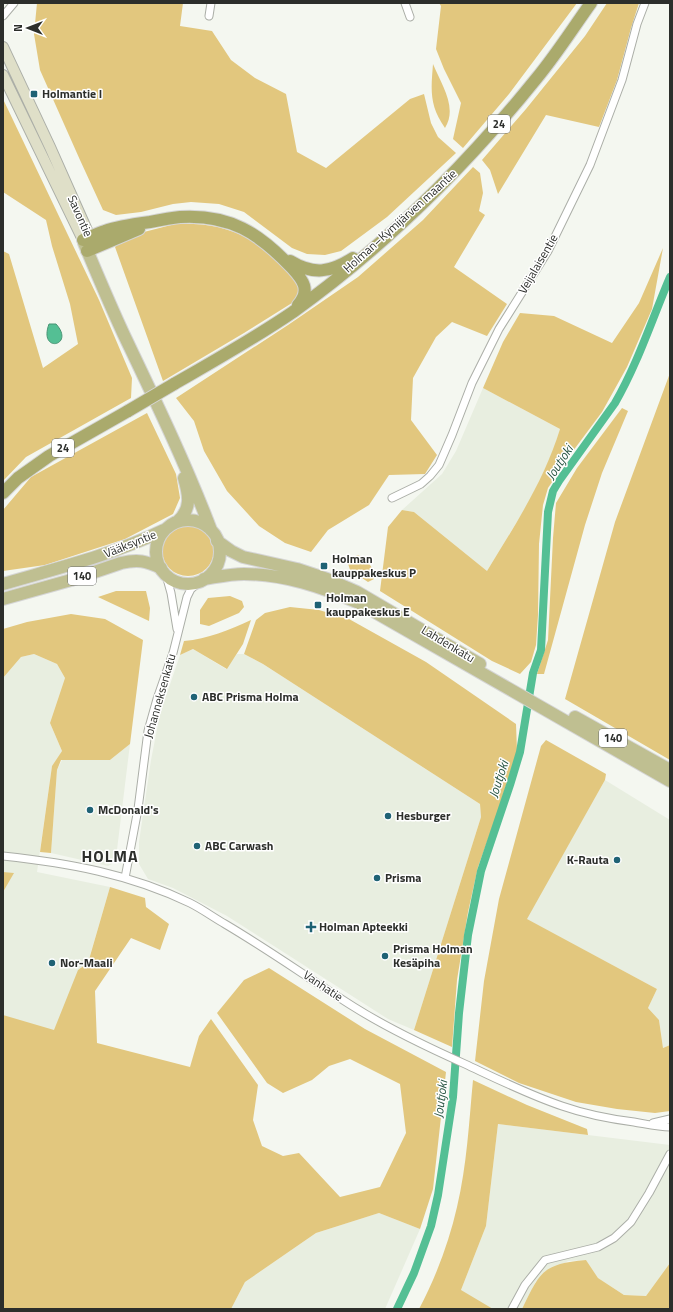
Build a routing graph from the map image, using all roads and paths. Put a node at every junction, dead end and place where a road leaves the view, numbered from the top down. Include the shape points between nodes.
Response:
1 (14, 3) edge
2 (211, 3) edge
3 (405, 3) edge
4 (591, 3) edge
5 (645, 3) edge
6 (3, 16) edge
7 (210, 16) dead end
8 (410, 17) dead end
9 (3, 48) edge
10 (3, 75) edge
11 (392, 232) junction
12 (88, 244) junction
13 (280, 256) junction
14 (292, 312) junction
15 (175, 444) junction
16 (3, 493) edge
17 (392, 498) dead end
18 (177, 522) junction
19 (164, 530) junction
20 (214, 536) junction
21 (163, 572) junction
22 (201, 580) junction
23 (3, 584) edge
24 (3, 599) edge
25 (178, 633) junction
26 (515, 689) junction
27 (555, 711) junction
28 (670, 770) edge
29 (670, 781) edge
30 (3, 856) edge
31 (125, 878) junction
32 (670, 1119) edge
33 (643, 1124) junction
34 (670, 1127) edge
35 (670, 1154) edge
36 (512, 1309) edge

1 - 6 street
2 - 7 street
3 - 8 street
4 - 11 highway, Holman–Kymijärven maantie / 24 via 505,117 462,165
5 - 17 street, Veijalaisentie via 622,80 590,165 548,251 499,328 472,383 439,465 421,484
9 - 12 main road, Savontie / 140 via 50,147
10 - 12 main road, Savontie / 140
11 - 13 highway via 346,262 328,270 304,268
11 - 14 highway, Holman–Kymijärven maantie / 24
12 - 13 highway via 161,220 196,216 227,221 254,234
12 - 15 main road, Savontie / 140 via 124,334
13 - 14 highway via 296,272 304,285 304,296
14 - 16 highway, Holman–Kymijärven maantie / 24, bridge via 49,456 18,478
15 - 18 main road, Savontie / 140 via 188,493 185,513
15 - 20 main road, Savontie / 140
18 - 19 main road, 140
18 - 20 main road, 140 via 193,520 206,525
19 - 21 main road via 156,549 156,557
19 - 23 main road, Vääksyntie via 108,554
20 - 22 main road, 140 via 219,554 218,561 215,568
20 - 26 main road, Lahdenkatu / 140 via 231,551 243,557 297,569 357,592
21 - 22 main road, 140 via 182,583
21 - 24 main road, Vääksyntie / 140 via 148,562 132,560 60,584
21 - 25 street, Johanneksenkatu via 171,593
22 - 25 street, Johanneksenkatu via 188,597
22 - 26 main road, Lahdenkatu / 140 via 242,574 264,575 315,586 359,603
25 - 31 street, Johanneksenkatu via 148,731 138,809
26 - 27 main road, Lahdenkatu / 140
27 - 28 main road, Lahdenkatu / 140
27 - 29 main road, Lahdenkatu
30 - 31 street, Vanhatie via 89,868
31 - 33 street, Vanhatie via 154,887 192,904 261,945 355,1008 446,1056 562,1106
32 - 33 street, Vanhatie
33 - 34 street, Vanhatie
35 - 36 street via 631,1222 614,1238 598,1247 545,1260 525,1285

